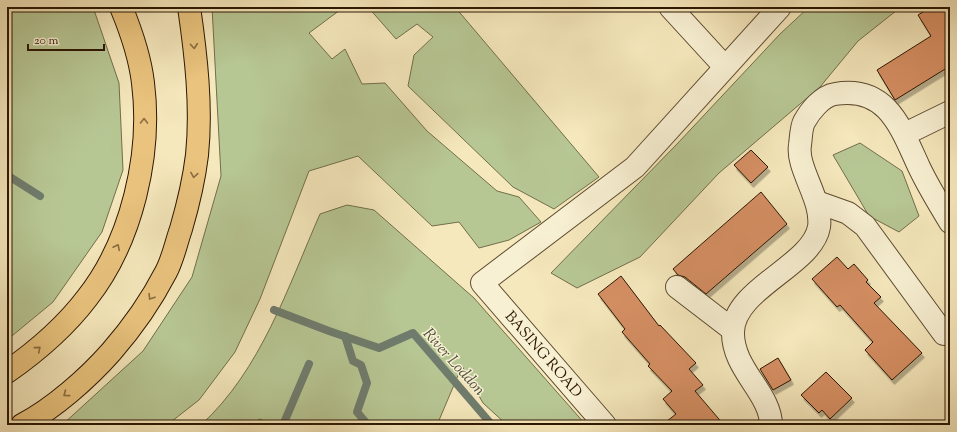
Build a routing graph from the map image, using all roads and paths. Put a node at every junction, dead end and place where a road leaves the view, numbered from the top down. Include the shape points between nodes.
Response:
1 (121, 7) edge
2 (188, 7) edge
3 (670, 7) edge
4 (780, 7) edge
5 (726, 67) junction
6 (950, 112) edge
7 (905, 134) junction
8 (817, 202) junction
9 (950, 222) edge
10 (677, 288) dead end
11 (733, 330) junction
12 (944, 334) dead end
13 (7, 372) edge
14 (22, 425) edge
15 (605, 425) edge
16 (771, 425) edge

13 -> 1 highway via 49,340 88,297 104,272 128,222 142,158 144,112 143,83 136,46
2 -> 14 highway via 198,101 197,154 186,210 167,271 122,339 98,367 69,393
3 - 5 street
4 - 5 street
5 - 15 street, BASING ROAD via 635,167 482,283
6 - 7 street
7 - 8 street via 890,112 872,98 847,92 829,95 815,107 804,122 799,148
7 - 9 street via 919,168
8 - 11 street via 819,227 810,246 740,309
8 - 12 street via 848,213 865,226
10 - 11 street
11 - 16 street via 734,350 762,396

